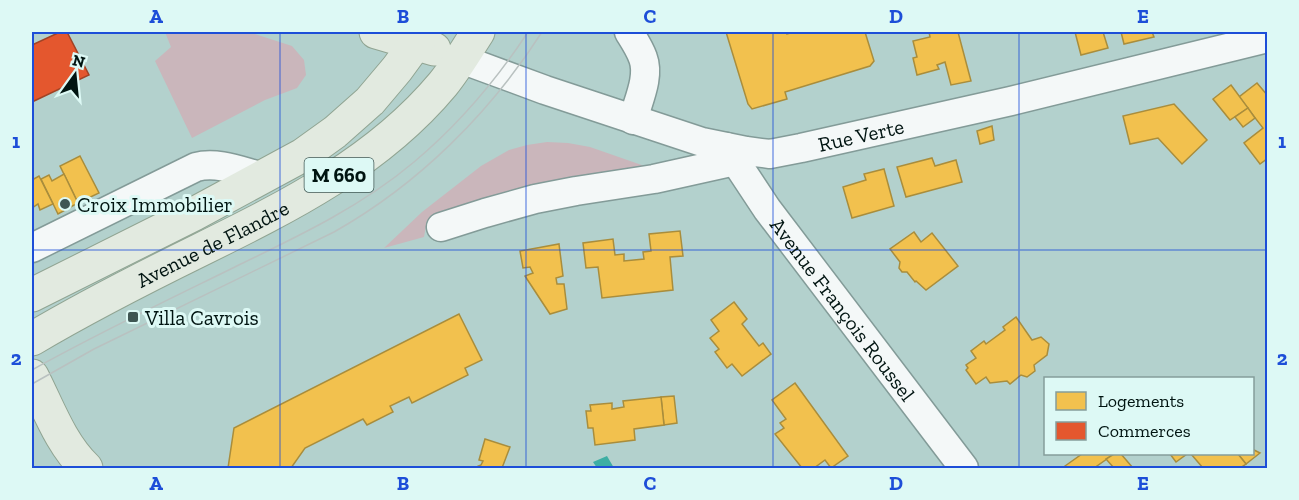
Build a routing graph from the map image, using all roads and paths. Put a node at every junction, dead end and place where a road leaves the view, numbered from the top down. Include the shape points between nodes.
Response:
1 (376, 32) edge
2 (478, 32) edge
3 (629, 32) edge
4 (420, 37) edge
5 (1268, 38) edge
6 (461, 59) junction
7 (633, 120) junction
8 (730, 154) junction
9 (264, 177) junction
10 (282, 208) junction
11 (441, 227) dead end
12 (32, 249) edge
13 (32, 295) edge
14 (32, 339) edge
15 (32, 376) edge
16 (86, 468) edge
17 (964, 468) edge

1 - 4 main road
2 - 6 main road, M 660
3 - 7 street via 644,64
4 - 6 main road
4 - 9 main road, Avenue de Flandre / M 660 via 354,116 320,143
5 - 8 street, Rue Verte via 801,148 770,154
6 - 7 street, Rue Verte
6 - 10 main road, Avenue de Flandre / M 660 via 443,84 383,142 340,174
7 - 8 street, Rue Verte
8 - 11 street via 654,179 535,199
8 - 17 street, Avenue François Roussel via 767,209
9 - 10 main road
9 - 12 street, Avenue de Flandre via 212,165 196,167
9 - 13 main road, Avenue de Flandre / M 660
10 - 14 main road, Avenue de Flandre / M 660
15 - 16 main road via 65,443

